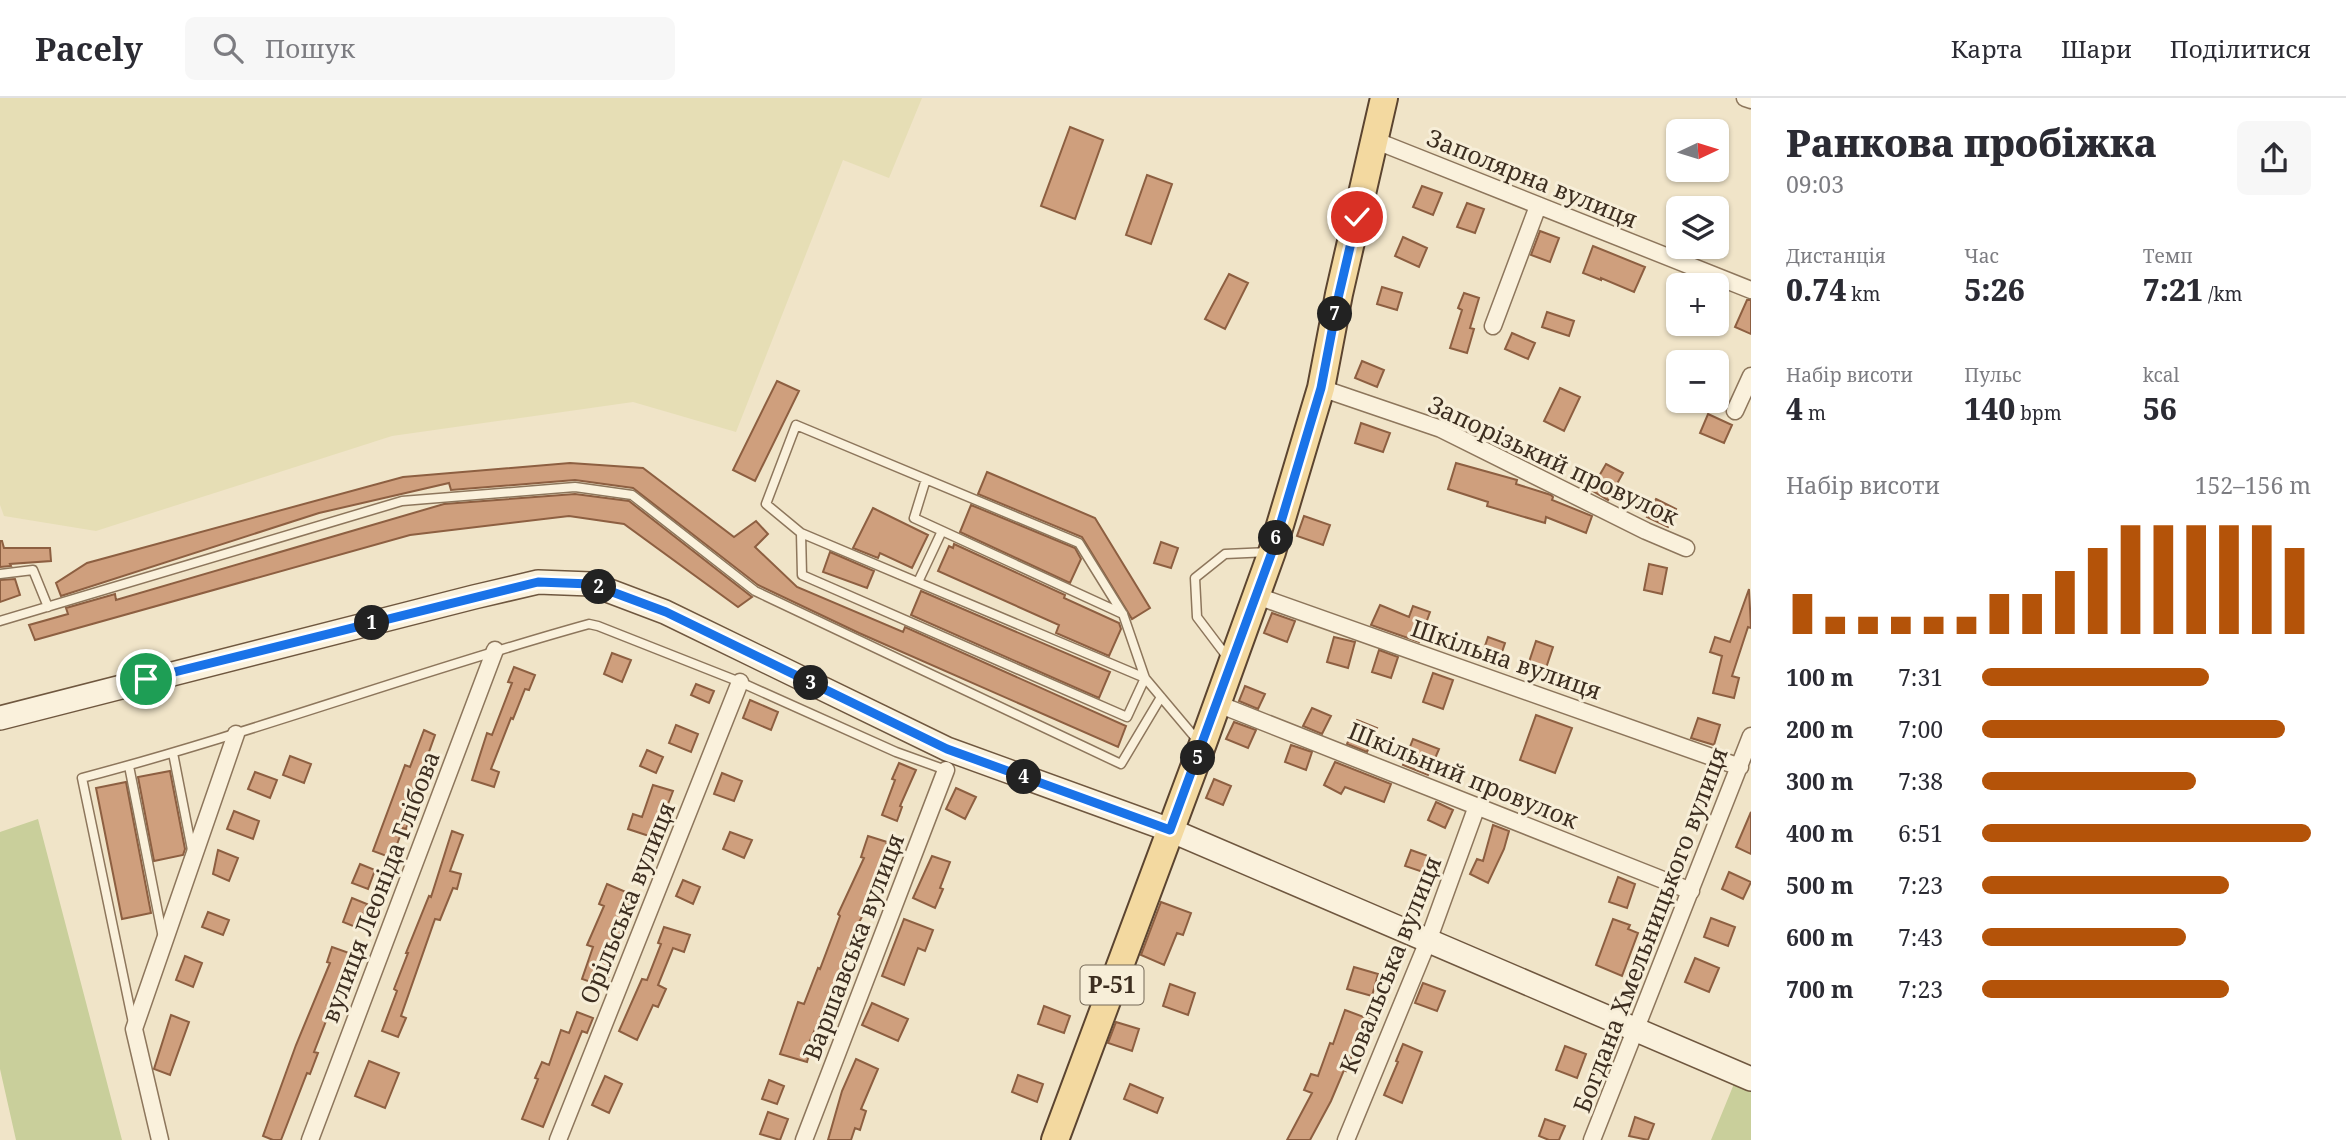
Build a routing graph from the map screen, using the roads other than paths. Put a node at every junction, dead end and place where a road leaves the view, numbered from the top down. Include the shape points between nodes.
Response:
1 (1384, 98) edge
2 (1745, 98) edge
3 (1751, 100) edge
4 (1374, 140) junction
5 (1538, 206) junction
6 (1751, 290) edge
7 (1493, 326) dead end
8 (1751, 376) edge
9 (1321, 388) junction
10 (1735, 411) dead end
11 (926, 479) junction
12 (942, 531) junction
13 (801, 533) junction
14 (1686, 548) dead end
15 (1272, 552) junction
16 (0, 574) edge
17 (918, 583) junction
18 (1257, 596) junction
19 (48, 607) junction
20 (1123, 614) junction
21 (0, 621) edge
22 (495, 650) junction
23 (1232, 663) junction
24 (1145, 678) junction
25 (740, 682) junction
26 (1161, 697) junction
27 (1217, 704) junction
28 (0, 718) edge
29 (236, 734) junction
30 (1751, 736) edge
31 (1202, 746) junction
32 (173, 753) junction
33 (129, 766) junction
34 (1740, 767) junction
35 (946, 771) joint
36 (1477, 806) junction
37 (1170, 830) junction
38 (194, 859) junction
39 (1691, 891) junction
40 (1428, 941) junction
41 (164, 944) junction
42 (134, 1029) junction
43 (1636, 1030) junction
44 (1751, 1079) edge
45 (160, 1140) edge
46 (310, 1140) edge
47 (558, 1140) edge
48 (804, 1140) edge
49 (1055, 1140) edge
50 (1346, 1140) edge
51 (1592, 1140) edge

1 - 4 main road, Р-51
2 - 3 street
4 - 5 street, Заполярна вулиця
4 - 9 main road, Р-51
5 - 6 street, Заполярна вулиця
5 - 7 street
8 - 10 street
9 - 14 street, Запорізький провулок via 1441,429
9 - 15 main road, Р-51
11 - 12 lane via 914,518
11 - 13 lane via 796,425 766,505
11 - 20 lane via 1079,543
12 - 17 lane
12 - 20 lane
13 - 17 lane
13 - 24 lane via 802,575 1127,717
15 - 18 main road, Р-51
15 - 23 lane via 1225,554 1195,578 1197,617
16 - 19 lane via 33,570
17 - 24 lane
18 - 23 main road, Р-51
18 - 34 street, Шкільна вулиця
19 - 21 lane
19 - 26 lane via 402,501 575,487 632,495 755,591 1121,764
20 - 24 lane
22 - 25 lane via 589,624
22 - 29 lane
22 - 46 street, вулиця Леоніда Глібова
23 - 27 main road, Р-51
24 - 26 lane
25 - 35 lane
25 - 47 street, Орільська вулиця
26 - 31 lane
27 - 31 main road, Р-51
27 - 36 street, Шкільний провулок
28 - 37 street via 538,582 591,584 666,612 947,749
29 - 32 lane
29 - 38 street
30 - 34 street, Богдана Хмельницького вулиця
31 - 37 main road, Р-51
32 - 33 lane
32 - 38 lane
33 - 41 lane
33 - 42 lane via 82,778
34 - 39 street, Богдана Хмельницького вулиця
35 - 48 street, Варшавська вулиця
36 - 39 street, Шкільний провулок
36 - 40 street, Ковальська вулиця
37 - 40 street
37 - 49 main road, Р-51
38 - 41 street
39 - 43 street, Богдана Хмельницького вулиця
40 - 43 street
40 - 50 street, Ковальська вулиця
41 - 42 street
42 - 45 street
43 - 44 street
43 - 51 street, Богдана Хмельницького вулиця

